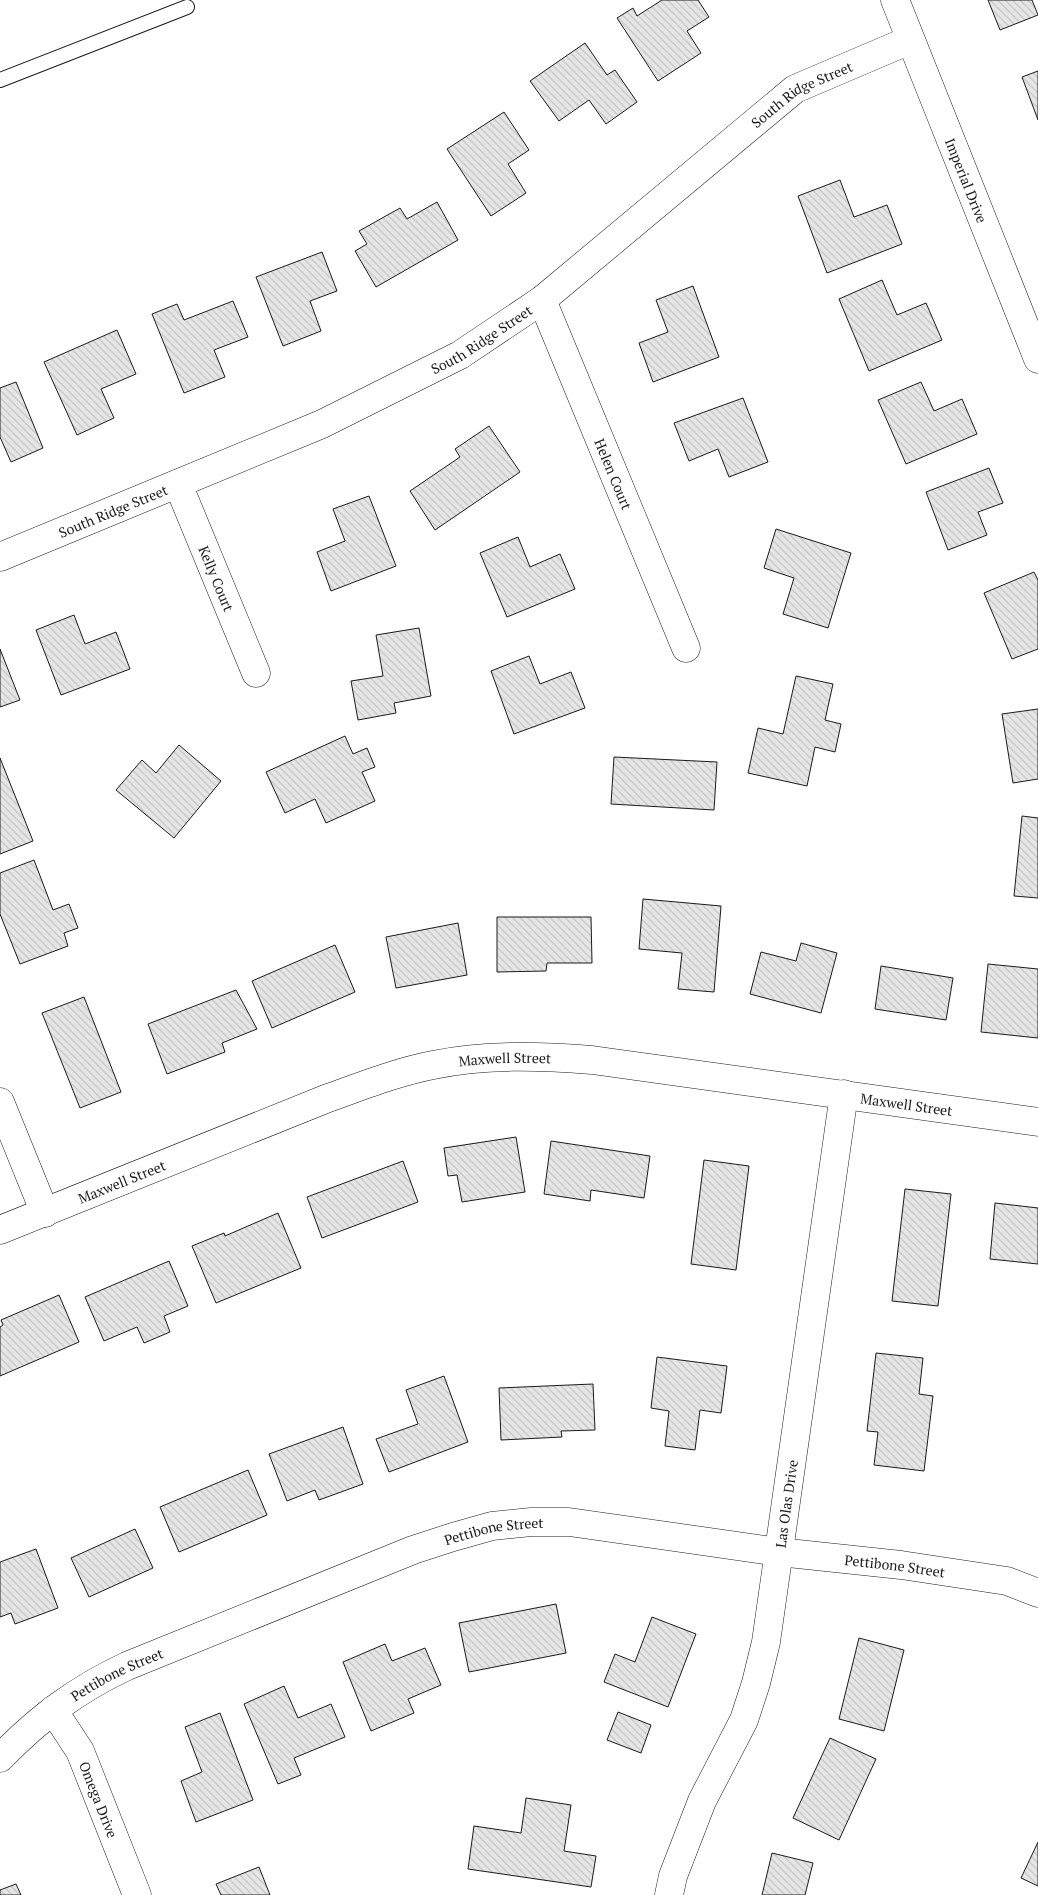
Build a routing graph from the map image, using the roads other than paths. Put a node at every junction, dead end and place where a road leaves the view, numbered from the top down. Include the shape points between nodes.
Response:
1 (895, 0) edge
2 (187, 7) dead end
3 (910, 40) junction
4 (0, 80) edge
5 (542, 300) junction
6 (1038, 359) edge
7 (178, 484) junction
8 (0, 557) edge
9 (686, 648) dead end
10 (256, 673) dead end
11 (844, 1094) junction
12 (0, 1102) edge
13 (1038, 1122) edge
14 (45, 1212) junction
15 (0, 1230) edge
16 (779, 1552) junction
17 (1038, 1593) edge
18 (53, 1710) junction
19 (0, 1758) edge
20 (137, 1895) edge
21 (669, 1895) edge

1 - 3 street, Imperial Drive
2 - 4 lane
3 - 5 street, South Ridge Street via 795,89
3 - 6 street, Imperial Drive
5 - 7 street, South Ridge Street via 460,355 322,424
5 - 9 street, Helen Court
7 - 8 street, South Ridge Street
7 - 10 street, Kelly Court
11 - 13 street, Maxwell Street
11 - 14 street, Maxwell Street via 592,1060 539,1056 432,1065 328,1098
11 - 16 street, Las Olas Drive
12 - 14 street
14 - 15 street, Maxwell Street
16 - 17 street, Pettibone Street via 1007,1581
16 - 18 street, Pettibone Street via 569,1522 492,1526 413,1550 127,1666 77,1692
16 - 21 street, Las Olas Drive via 766,1642 756,1683 744,1720 702,1801 673,1876
18 - 19 street, Pettibone Street
18 - 20 street, Omega Drive via 80,1752

